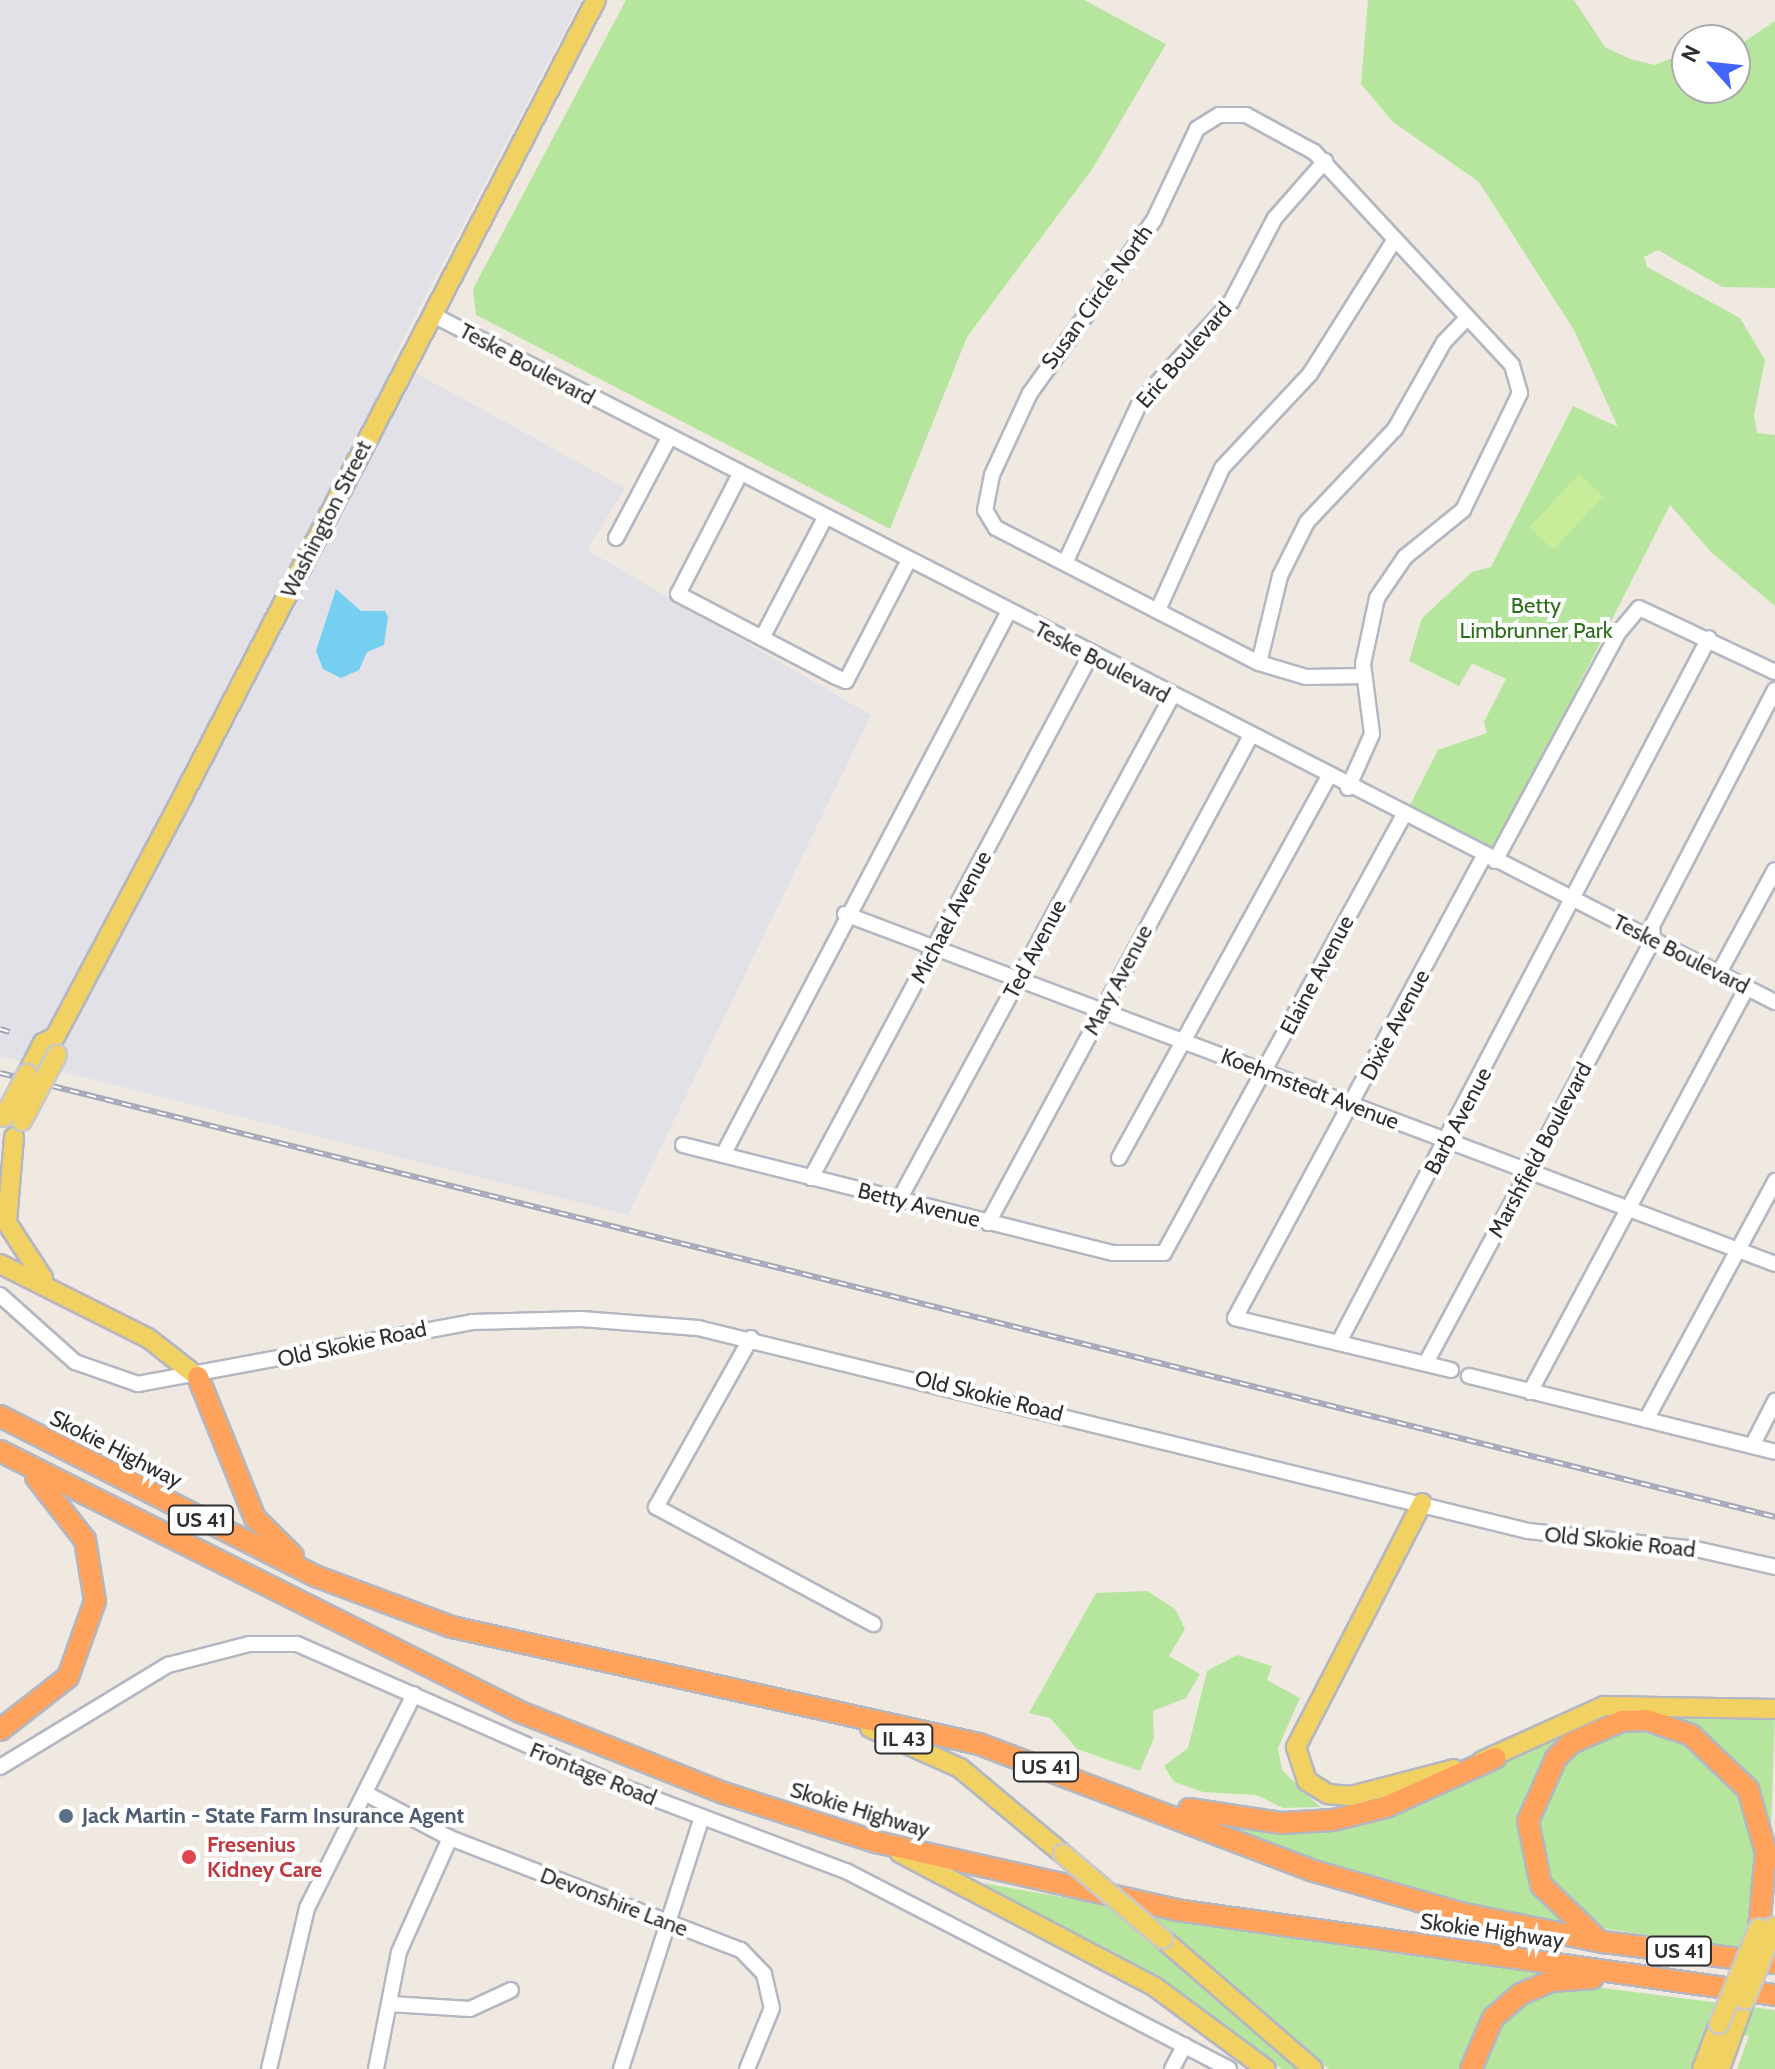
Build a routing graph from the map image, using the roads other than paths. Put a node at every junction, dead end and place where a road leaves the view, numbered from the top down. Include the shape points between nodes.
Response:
1 (596, 0) edge
2 (1325, 161) junction
3 (1393, 242) junction
4 (433, 315) junction
5 (1467, 318) junction
6 (669, 438) junction
7 (740, 474) junction
8 (825, 518) junction
9 (616, 538) dead end
10 (908, 562) junction
11 (1065, 563) junction
12 (1158, 610) junction
13 (1008, 613) junction
14 (762, 638) junction
15 (1709, 638) junction
16 (1090, 656) junction
17 (1259, 663) junction
18 (1775, 672) edge
19 (1363, 676) junction
20 (1775, 690) edge
21 (1171, 698) junction
22 (1249, 739) junction
23 (1328, 778) junction
24 (1348, 788) junction
25 (1404, 815) junction
26 (1489, 859) junction
27 (1775, 870) edge
28 (1576, 900) junction
29 (845, 914) junction
30 (1653, 939) junction
31 (934, 948) junction
32 (1719, 973) junction
33 (1019, 980) junction
34 (1747, 987) junction
35 (1775, 1002) edge
36 (1102, 1011) junction
37 (1183, 1042) junction
38 (1265, 1072) junction
39 (1353, 1105) junction
40 (10, 1125) edge
41 (1447, 1140) junction
42 (683, 1145) dead end
43 (723, 1155) junction
44 (1119, 1158) dead end
45 (0, 1164) edge
46 (1529, 1171) junction
47 (811, 1178) junction
48 (1775, 1181) edge
49 (899, 1200) junction
50 (1628, 1208) junction
51 (988, 1223) junction
52 (1738, 1250) junction
53 (1156, 1256) joint
54 (0, 1264) edge
55 (1775, 1264) edge
56 (54, 1288) junction
57 (0, 1295) edge
58 (751, 1338) junction
59 (1339, 1342) junction
60 (1427, 1361) junction
61 (1451, 1370) dead end
62 (1469, 1376) dead end
63 (198, 1377) junction
64 (1530, 1392) junction
65 (1775, 1401) edge
66 (0, 1416) edge
67 (1646, 1420) junction
68 (1752, 1446) junction
69 (0, 1451) edge
70 (1775, 1452) edge
71 (1422, 1503) junction
72 (1775, 1567) edge
73 (407, 1612) junction
74 (873, 1624) dead end
75 (713, 1687) junction
76 (414, 1694) junction
77 (1775, 1709) edge
78 (0, 1730) edge
79 (979, 1744) junction
80 (1495, 1758) junction
81 (0, 1767) edge
82 (365, 1793) junction
83 (702, 1817) junction
84 (450, 1838) junction
85 (876, 1842) junction
86 (1775, 1886) edge
87 (664, 1921) junction
88 (1769, 1927) edge
89 (1603, 1942) junction
90 (1775, 1963) edge
91 (1635, 1976) junction
92 (511, 1990) dead end
93 (1775, 1995) edge
94 (390, 2004) junction
95 (1732, 2027) junction
96 (1185, 2045) junction
97 (269, 2069) edge
98 (376, 2069) edge
99 (621, 2069) edge
100 (747, 2069) edge
101 (1172, 2069) edge
102 (1229, 2069) edge
103 (1266, 2069) edge
104 (1313, 2069) edge
105 (1471, 2069) edge
106 (1702, 2069) edge
107 (1720, 2069) edge
108 (1732, 2069) edge

1 - 4 main road, Washington Street
2 - 3 street
2 - 11 street, Eric Boulevard via 1275,218 1231,302 1140,402
2 - 11 street, Susan Circle North via 1246,115 1219,115 1197,129 1154,220 1030,393 992,475 985,499 990,522
3 - 5 street
3 - 12 street via 1310,374 1222,468
4 - 6 street, Teske Boulevard
4 - 40 main road, Washington Street, bridge
5 - 17 street via 1439,349 1395,429 1307,522 1280,576
5 - 19 street via 1512,365 1519,406 1463,510 1405,557 1377,598
6 - 7 street, Teske Boulevard
6 - 9 street
7 - 8 street, Teske Boulevard
7 - 14 street via 678,594
8 - 10 street, Teske Boulevard
8 - 14 street
10 - 13 street, Teske Boulevard
10 - 14 street via 846,681
11 - 12 street
12 - 17 street
13 - 16 street, Teske Boulevard
13 - 29 street
15 - 18 street
15 - 26 street, Dixie Avenue via 1639,608 1619,632
15 - 28 street, Barb Avenue
16 - 21 street, Teske Boulevard
16 - 31 street, Michael Avenue
17 - 19 street via 1306,677
19 - 24 street via 1372,734
20 - 30 street, Marshfield Boulevard via 1652,926
21 - 22 street, Teske Boulevard
21 - 33 street, Ted Avenue
22 - 23 street, Teske Boulevard
22 - 36 street, Mary Avenue
23 - 24 street, Teske Boulevard
23 - 37 street
24 - 25 street, Teske Boulevard
25 - 26 street, Teske Boulevard
25 - 38 street, Elaine Avenue
26 - 28 street, Teske Boulevard
26 - 39 street, Dixie Avenue
27 - 32 street
28 - 30 street, Teske Boulevard
28 - 41 street, Barb Avenue
29 - 31 street, Koehmstedt Avenue
29 - 43 street
30 - 32 street, Teske Boulevard
30 - 46 street, Marshfield Boulevard
31 - 33 street, Koehmstedt Avenue
31 - 47 street, Michael Avenue
32 - 34 street, Teske Boulevard
33 - 36 street, Koehmstedt Avenue
33 - 49 street, Ted Avenue
34 - 35 street, Teske Boulevard
34 - 50 street
36 - 37 street, Koehmstedt Avenue
36 - 51 street, Mary Avenue
37 - 38 street, Koehmstedt Avenue
37 - 44 street
38 - 39 street, Koehmstedt Avenue
38 - 53 street, Elaine Avenue via 1175,1239
39 - 41 street, Koehmstedt Avenue
39 - 59 street, Dixie Avenue via 1235,1318
40 - 45 main road, Washington Street
40 - 56 main road via 7,1223 24,1257
41 - 46 street, Koehmstedt Avenue
41 - 59 street, Barb Avenue
42 - 43 street, Betty Avenue
43 - 47 street, Betty Avenue
46 - 50 street, Koehmstedt Avenue
46 - 60 street, Marshfield Boulevard
47 - 49 street, Betty Avenue
48 - 52 street
49 - 51 street, Betty Avenue
50 - 52 street, Koehmstedt Avenue
50 - 64 street
51 - 53 street, Betty Avenue via 1113,1253
52 - 55 street, Koehmstedt Avenue
52 - 67 street
54 - 56 main road
56 - 63 main road via 148,1338
57 - 63 street, Old Skokie Road via 93,1371 138,1384
58 - 63 street, Old Skokie Road via 634,1321 472,1322
58 - 71 street, Old Skokie Road
58 - 74 street via 656,1507
59 - 60 street
60 - 61 street
62 - 64 street
63 - 73 highway via 265,1531 290,1555
64 - 67 street
65 - 68 street
66 - 73 highway, Skokie Highway / US 41 via 304,1570
67 - 68 street
68 - 70 street
69 - 78 highway via 74,1517 92,1565 95,1601 68,1677
69 - 85 highway, Skokie Highway / US 41 via 520,1712 724,1793
71 - 72 street, Old Skokie Road via 1556,1536 1696,1549
71 - 80 main road via 1302,1726 1299,1767 1328,1794 1351,1796
73 - 75 highway, Skokie Highway / US 41 via 540,1652
75 - 79 highway, Skokie Highway / US 41
75 - 104 main road, IL 43, bridge via 927,1749 985,1786
76 - 81 street, Frontage Road via 297,1644 222,1648 168,1665
76 - 82 street
76 - 83 street, Frontage Road
77 - 80 main road via 1604,1706
79 - 80 highway via 1055,1762 1207,1816 1282,1823 1386,1807
79 - 89 highway, Skokie Highway / US 41 via 1363,1887
82 - 84 street, Devonshire Lane
82 - 97 street via 298,1932
83 - 87 street
83 - 96 street, Frontage Road via 846,1871
84 - 87 street, Devonshire Lane
84 - 94 street via 399,1952
85 - 91 highway, Skokie Highway / US 41 via 1177,1910
85 - 103 main road via 1155,1987
86 - 88 main road
87 - 99 street
87 - 100 street, Devonshire Lane via 741,1950 764,1974 771,2021
88 - 89 highway via 1766,1852 1748,1789 1691,1735 1647,1720 1622,1721 1582,1737 1556,1758 1528,1821 1541,1885 1562,1912
88 - 95 main road, bridge
88 - 95 main road, bridge
89 - 90 highway, Skokie Highway / US 41
91 - 93 highway, Skokie Highway / US 41
91 - 105 highway via 1551,1981 1521,1994 1493,2018
92 - 94 street via 470,2009
94 - 98 street
95 - 106 main road
95 - 107 main road
95 - 108 main road
96 - 101 street
96 - 102 street, Frontage Road

